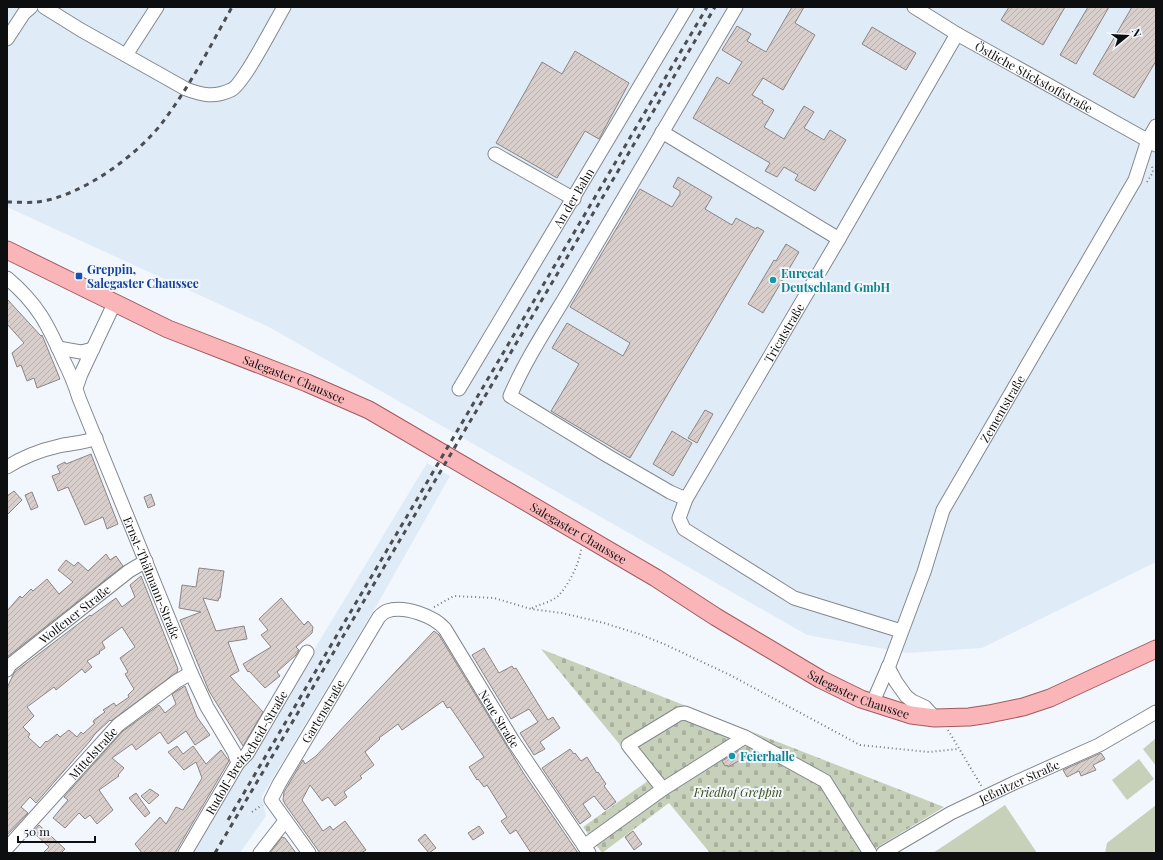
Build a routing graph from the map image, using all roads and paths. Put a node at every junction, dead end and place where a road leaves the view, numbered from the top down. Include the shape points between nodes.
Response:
1 (31, 7) edge
2 (44, 7) edge
3 (157, 7) edge
4 (284, 7) edge
5 (688, 7) edge
6 (736, 7) edge
7 (914, 7) edge
8 (957, 34) junction
9 (7, 39) edge
10 (126, 55) junction
11 (1156, 126) edge
12 (662, 132) junction
13 (1152, 142) edge
14 (495, 154) dead end
15 (574, 199) junction
16 (839, 239) junction
17 (7, 250) edge
18 (7, 278) edge
19 (114, 304) junction
20 (58, 348) junction
21 (93, 349) junction
22 (76, 388) junction
23 (459, 389) dead end
24 (96, 438) junction
25 (7, 467) edge
26 (686, 499) junction
27 (581, 546) dead end
28 (146, 561) junction
29 (395, 609) joint
30 (531, 609) junction
31 (423, 614) junction
32 (901, 631) junction
33 (1156, 648) edge
34 (307, 652) dead end
35 (888, 667) junction
36 (7, 670) edge
37 (191, 673) junction
38 (872, 704) junction
39 (1156, 712) edge
40 (940, 723) junction
41 (745, 737) junction
42 (958, 749) junction
43 (238, 763) junction
44 (663, 789) junction
45 (988, 795) junction
46 (285, 821) junction
47 (7, 848) edge
48 (586, 850) edge
49 (185, 853) edge
50 (260, 853) edge
51 (309, 853) edge
52 (870, 853) edge
53 (883, 853) edge

1 - 9 street
2 - 10 street
3 - 10 street
4 - 10 street via 249,69 232,90 216,95 186,89
5 - 15 street, An der Bahn
6 - 12 street
7 - 8 street, Östliche Stickstoffstraße
8 - 13 street, Östliche Stickstoffstraße
8 - 16 street, Tricatstraße
11 - 13 street, Zementstraße
12 - 16 street
12 - 26 street via 518,377 510,396 608,456
13 - 32 street, Zementstraße via 1135,180 943,510 924,572
14 - 15 street
15 - 23 street, An der Bahn
16 - 26 street, Tricatstraße
17 - 19 main road, Salegaster Chaussee
18 - 20 street, Ernst-Thälmann-Straße via 21,290 44,318
19 - 21 street
19 - 38 main road, Salegaster Chaussee via 168,329 369,410 649,574 820,679
20 - 21 street via 81,352
20 - 22 street, Ernst-Thälmann-Straße
21 - 22 street
22 - 24 street, Ernst-Thälmann-Straße
24 - 25 street via 45,450
24 - 28 street, Ernst-Thälmann-Straße
26 - 32 street, Tricatstraße via 679,518 684,529 794,598
27 - 30 path via 580,558 558,595
28 - 36 street, Wolfener Straße via 80,609
28 - 37 street, Ernst-Thälmann-Straße
29 - 31 street, Neue Straße
29 - 46 street, Gartenstraße via 385,611 379,616 279,784 271,800
30 - 31 path via 494,598 454,596
30 - 42 path via 604,623 664,644 730,675 860,745 929,752
31 - 48 street, Neue Straße via 440,623 445,630 513,741
32 - 35 street, Zementstraße
33 - 40 main road, Salegaster Chaussee via 1037,703
34 - 43 street, Rudolf-Breitscheid-Straße via 247,754
35 - 38 street, Zementstraße
35 - 40 street via 906,696 926,707
37 - 43 street, Ernst-Thälmann-Straße
37 - 47 street, Mittelstraße via 118,725
38 - 40 main road, Salegaster Chaussee
39 - 45 street, Jeßnitzer Straße via 1099,745
40 - 42 path
41 - 44 street
41 - 44 street via 685,713 679,714 628,745
41 - 52 street via 825,781
42 - 45 path
43 - 49 street, Rudolf-Breitscheid-Straße
44 - 48 street
45 - 53 street, Jeßnitzer Straße via 951,813
46 - 50 street
46 - 51 street

